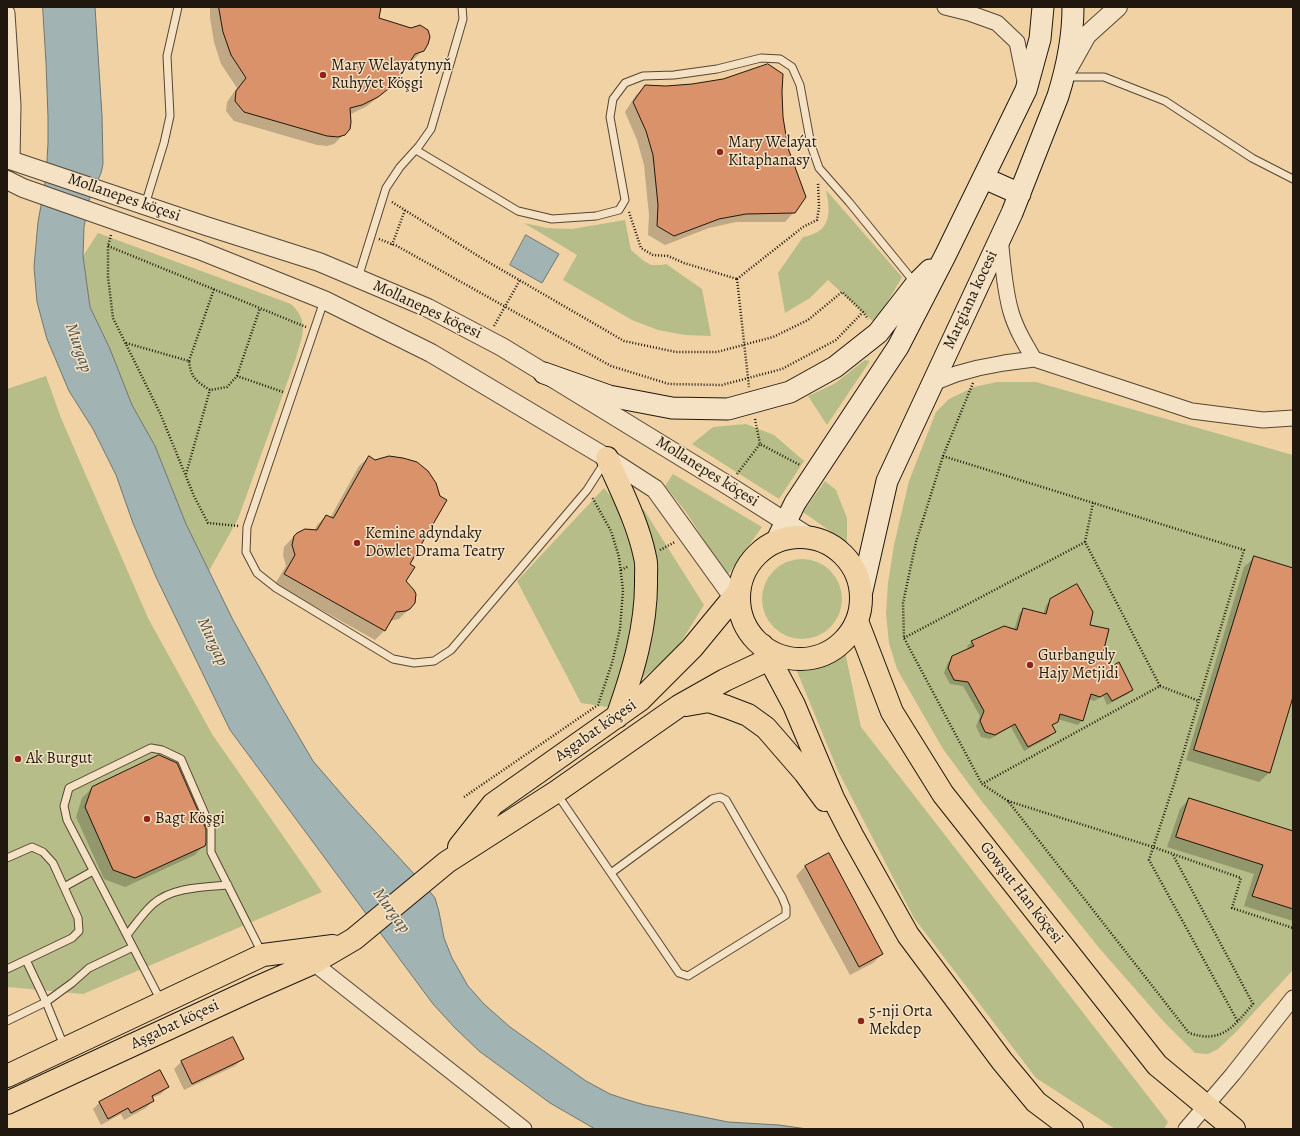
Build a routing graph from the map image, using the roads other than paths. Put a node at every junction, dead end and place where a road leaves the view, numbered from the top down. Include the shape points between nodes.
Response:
1 (178, 7) edge
2 (462, 7) edge
3 (945, 7) edge
4 (1043, 7) edge
5 (1073, 7) edge
6 (1118, 7) edge
7 (7, 13) edge
8 (1064, 77) junction
9 (1026, 90) junction
10 (416, 150) junction
11 (10, 160) edge
12 (984, 178) junction
13 (1293, 179) edge
14 (7, 180) edge
15 (1020, 194) junction
16 (145, 205) junction
17 (206, 226) junction
18 (1000, 238) junction
19 (199, 250) junction
20 (358, 278) junction
21 (921, 288) junction
22 (324, 300) junction
23 (1034, 359) junction
24 (544, 373) junction
25 (933, 383) junction
26 (1293, 418) edge
27 (607, 458) junction
28 (787, 521) junction
29 (811, 538) junction
30 (776, 542) junction
31 (862, 591) junction
32 (737, 599) junction
33 (857, 621) junction
34 (770, 653) junction
35 (679, 706) junction
36 (617, 717) junction
37 (556, 792) junction
38 (852, 835) junction
39 (7, 858) edge
40 (447, 862) junction
41 (94, 871) junction
42 (611, 873) junction
43 (228, 885) junction
44 (64, 887) junction
45 (127, 935) junction
46 (133, 947) junction
47 (263, 956) junction
48 (305, 957) junction
49 (26, 960) junction
50 (7, 969) edge
51 (1293, 998) edge
52 (46, 1002) junction
53 (162, 1003) junction
54 (7, 1021) edge
55 (64, 1048) junction
56 (7, 1076) edge
57 (7, 1104) edge
58 (1206, 1105) junction
59 (524, 1129) edge
60 (1072, 1129) edge
61 (1186, 1129) edge
62 (1234, 1129) edge

1 - 16 lane via 167,56 170,116
2 - 10 lane via 463,19 431,129
3 - 9 street via 997,23 1016,42
4 - 9 main road via 1040,39
5 - 8 main road, Margiana kocesi via 1073,26
6 - 8 street via 1087,35
7 - 11 street via 13,105
8 - 13 lane via 1104,78 1165,101 1252,158
8 - 15 main road, Margiana kocesi
9 - 12 main road
10 - 20 lane via 400,167 386,188
10 - 21 lane via 518,211 552,219 596,216 619,210 624,200 610,117 613,98 625,83 643,76 717,69 761,58 780,59 792,67 800,85 811,145 819,168
11 - 16 street, Mollanepes köçesi
12 - 15 main road
12 - 21 main road via 945,256
14 - 19 street, Mollanepes köçesi via 23,188
15 - 18 main road, Margiana kocesi
16 - 17 street, Mollanepes köçesi
17 - 19 street
17 - 20 street, Mollanepes köçesi via 319,262
18 - 23 street via 1011,312
18 - 25 main road, Margiana kocesi
19 - 22 street, Mollanepes köçesi
20 - 24 street, Mollanepes köçesi via 428,308 502,347
21 - 24 main road via 878,332 835,367 790,392 728,409 672,408 609,396
21 - 28 main road via 898,347 795,503
22 - 27 street, Mollanepes köçesi via 431,353
22 - 27 lane via 247,527 246,552 257,572 276,588 393,659 414,663 434,661 451,650 587,490
23 - 25 street via 978,368
23 - 26 street via 1192,411 1263,420
24 - 28 street, Mollanepes köçesi
25 - 31 main road, Margiana kocesi via 887,481
27 - 32 street, Mollanepes köçesi via 655,489
27 - 36 main road via 640,536 646,559 642,636
28 - 29 street, Mollanepes köçesi
28 - 30 main road
29 - 30 main road via 793,537
29 - 31 main road via 830,544 845,556 856,572
30 - 32 main road via 762,550 751,562 743,576
31 - 33 main road
32 - 34 main road via 752,635
32 - 36 main road, Aşgabat köçesi via 640,700
33 - 34 main road via 847,637 833,650 816,657 797,659
33 - 58 main road, Gowşut Han köçesi via 892,712 943,794 1157,1065
34 - 35 main road, Aşgabat köçesi
34 - 38 main road via 833,798
35 - 37 main road, Aşgabat köçesi
35 - 38 main road via 709,701 748,715 766,728 805,773
36 - 40 main road, Aşgabat köçesi via 494,804
37 - 40 main road, Aşgabat köçesi
37 - 42 lane
38 - 60 main road via 908,935 1002,1062 1036,1102
39 - 44 lane via 32,848 43,852 53,863
40 - 48 main road, Aşgabat köçesi via 348,942
41 - 43 lane via 67,820 64,806 69,788 151,748 181,759 211,828 211,852
41 - 44 lane
41 - 45 lane
42 - 42 lane via 680,973 688,976 786,915 782,897 726,800 720,797 712,799
43 - 45 lane via 176,891 154,904
43 - 47 lane
44 - 49 lane via 78,918 79,931 72,938
45 - 46 lane
46 - 52 lane via 89,968
46 - 53 lane
47 - 48 main road, Aşgabat köçesi
47 - 53 main road, Aşgabat köçesi
48 - 57 main road, Aşgabat köçesi via 256,988
48 - 59 street
49 - 50 lane
49 - 52 lane
51 - 58 street
52 - 54 lane
52 - 55 lane
53 - 55 main road, Aşgabat köçesi
55 - 56 main road, Aşgabat köçesi
58 - 61 street
58 - 62 main road, Gowşut Han köçesi

